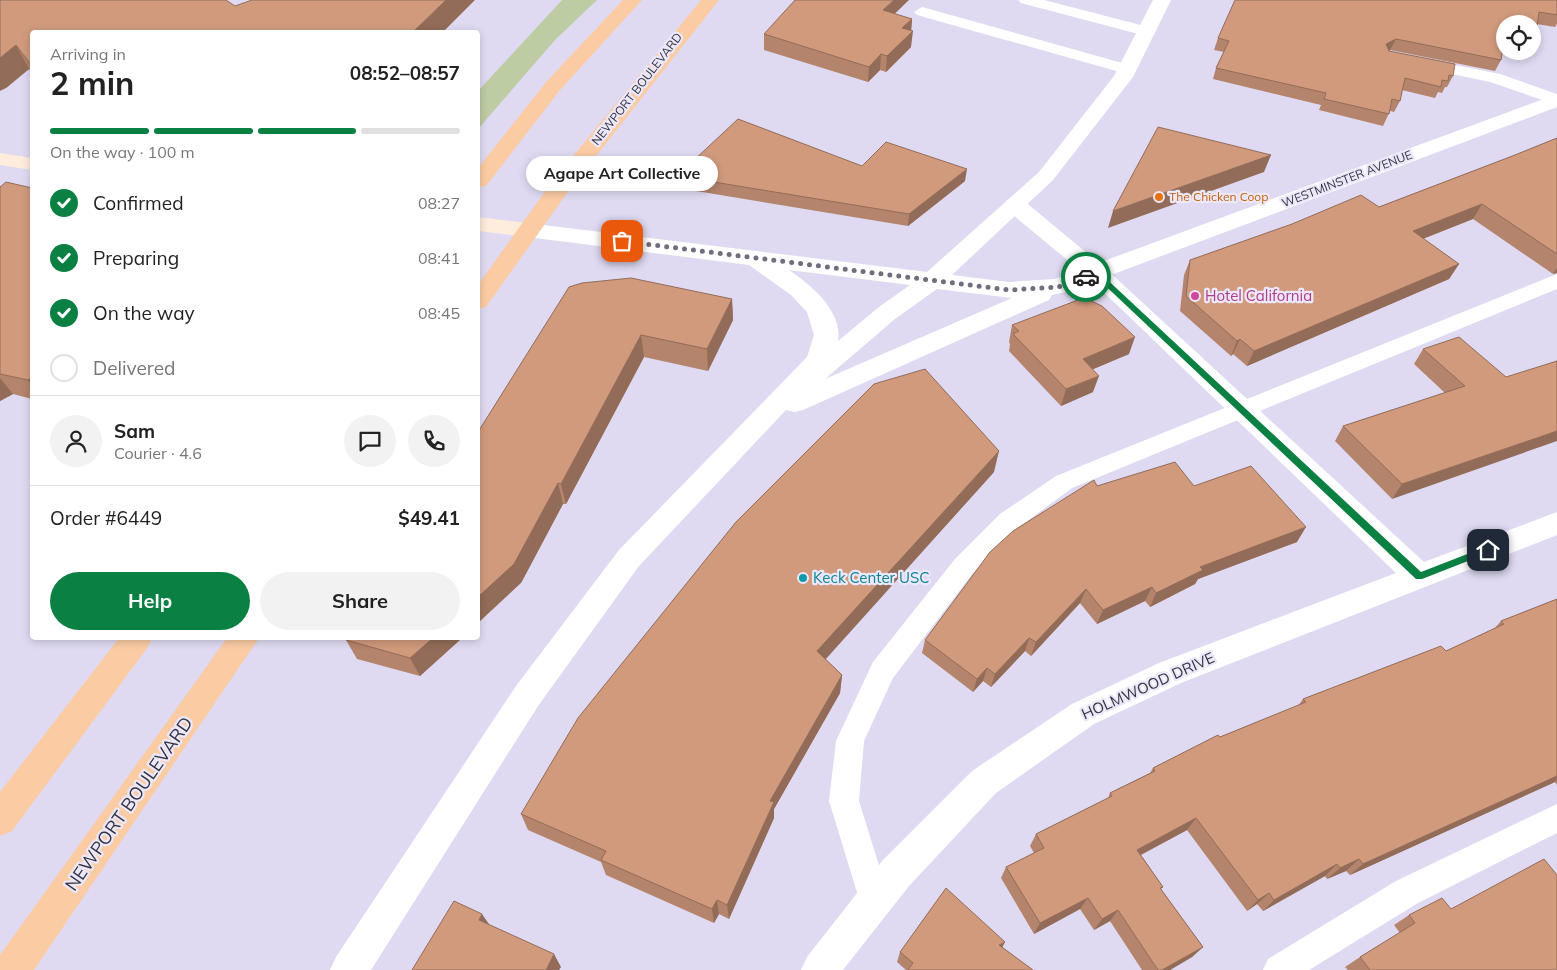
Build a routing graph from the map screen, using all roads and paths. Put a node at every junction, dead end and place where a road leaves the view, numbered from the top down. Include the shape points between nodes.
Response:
1 (633, 0) edge
2 (710, 0) edge
3 (1026, 0) edge
4 (1162, 0) edge
5 (922, 12) dead end
6 (1146, 31) junction
7 (1409, 61) edge
8 (1127, 69) junction
9 (1557, 100) edge
10 (0, 159) edge
11 (30, 164) edge
12 (480, 178) edge
13 (1015, 206) junction
14 (480, 224) edge
15 (527, 230) junction
16 (754, 258) junction
17 (1096, 273) junction
18 (932, 281) junction
19 (1557, 281) edge
20 (1058, 287) junction
21 (480, 298) edge
22 (1241, 409) junction
23 (766, 416) junction
24 (1557, 523) edge
25 (1419, 576) junction
26 (135, 640) edge
27 (243, 640) edge
28 (1557, 818) edge
29 (0, 819) edge
30 (874, 901) junction
31 (61, 904) junction
32 (12, 970) edge
33 (24, 970) edge
34 (349, 970) edge
35 (820, 970) edge
36 (1278, 970) edge

1 - 12 highway via 554,85
2 - 15 highway, NEWPORT BOULEVARD
3 - 6 lane
4 - 6 street
5 - 8 lane
6 - 8 street
7 - 9 lane via 1500,80
8 - 13 street via 1046,176
9 - 17 street, WESTMINSTER AVENUE
10 - 11 main road
13 - 17 street
13 - 18 street
14 - 15 main road
15 - 16 street, WESTMINSTER AVENUE
15 - 21 highway, NEWPORT BOULEVARD
16 - 18 street, WESTMINSTER AVENUE
16 - 23 street via 807,296 820,314 827,333 818,361
17 - 20 street, WESTMINSTER AVENUE
17 - 22 street
18 - 20 street, WESTMINSTER AVENUE via 1009,290
18 - 23 street via 887,313
19 - 22 lane
20 - 23 street
22 - 25 street
22 - 30 lane via 1064,482 1009,521 964,566 883,670 850,741 844,801
23 - 34 street via 629,558 527,696
24 - 25 street, HOLMWOOD DRIVE
25 - 30 street, HOLMWOOD DRIVE via 1170,673 1083,714 984,782 896,873
26 - 29 highway
27 - 31 highway, NEWPORT BOULEVARD
28 - 36 lane via 1407,892
30 - 35 street, HOLMWOOD DRIVE
31 - 32 highway, NEWPORT BOULEVARD
31 - 33 highway

